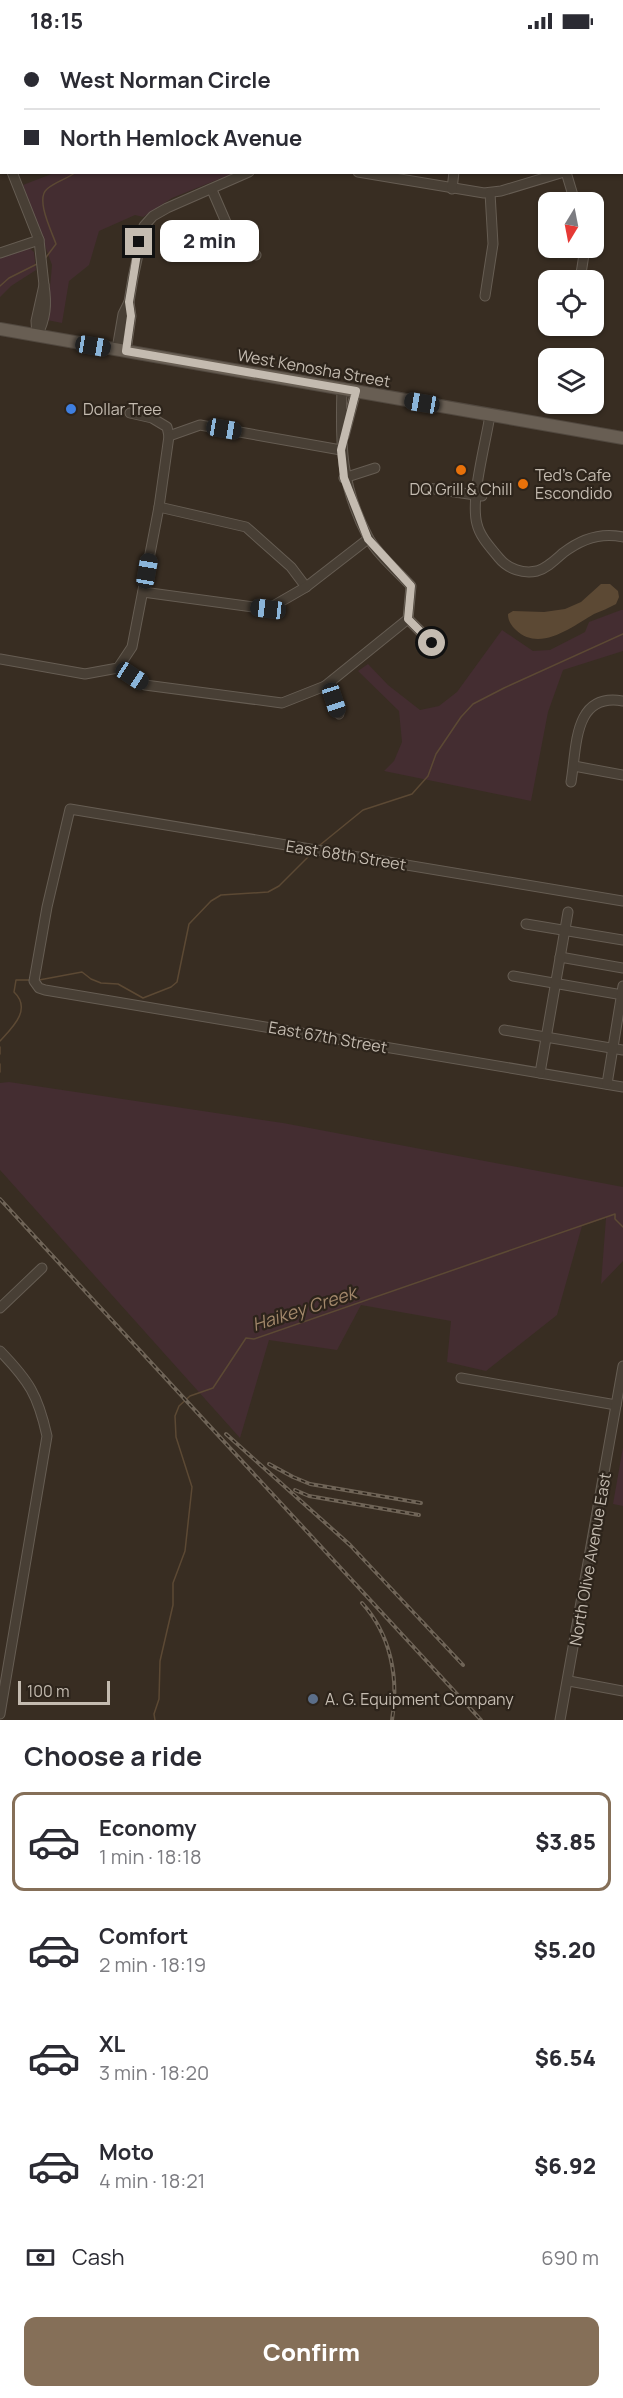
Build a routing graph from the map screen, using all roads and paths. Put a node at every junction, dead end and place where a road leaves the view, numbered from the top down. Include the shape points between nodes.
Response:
1 (13, 174) edge
2 (245, 174) edge
3 (375, 174) edge
4 (454, 174) edge
5 (558, 174) edge
6 (566, 174) edge
7 (452, 189) junction
8 (212, 190) junction
9 (572, 192) edge
10 (490, 193) junction
11 (39, 240) junction
12 (0, 253) edge
13 (256, 255) dead end
14 (485, 296) dead end
15 (0, 329) edge
16 (38, 336) junction
17 (121, 350) junction
18 (342, 389) junction
19 (356, 391) junction
20 (130, 414) dead end
21 (493, 415) junction
22 (170, 436) junction
23 (623, 438) edge
24 (341, 450) junction
25 (375, 468) dead end
26 (344, 478) junction
27 (428, 488) dead end
28 (479, 496) junction
29 (159, 507) junction
30 (623, 532) edge
31 (623, 537) edge
32 (368, 539) junction
33 (522, 568) junction
34 (306, 587) junction
35 (143, 592) junction
36 (408, 619) junction
37 (432, 643) dead end
38 (0, 659) edge
39 (118, 668) junction
40 (325, 686) junction
41 (623, 701) edge
42 (339, 714) dead end
43 (574, 766) junction
44 (623, 775) edge
45 (571, 782) dead end
46 (623, 902) edge
47 (568, 912) dead end
48 (526, 924) dead end
49 (565, 931) junction
50 (623, 940) edge
51 (560, 957) junction
52 (623, 968) edge
53 (513, 976) dead end
54 (35, 984) joint
55 (556, 984) junction
56 (622, 992) edge
57 (504, 1030) dead end
58 (547, 1037) junction
59 (612, 1048) junction
60 (623, 1050) edge
61 (540, 1073) junction
62 (607, 1080) junction
63 (623, 1087) edge
64 (42, 1268) dead end
65 (0, 1308) edge
66 (0, 1351) edge
67 (623, 1366) edge
68 (461, 1377) dead end
69 (616, 1405) junction
70 (568, 1681) junction
71 (623, 1691) edge
72 (0, 1714) edge
73 (562, 1720) edge

1 - 11 street
2 - 8 street
3 - 7 street
4 - 7 street
5 - 10 street
6 - 9 street
7 - 10 street
8 - 13 street via 235,243
8 - 17 street via 167,208 147,222 123,314
10 - 14 street via 493,244
11 - 12 street
11 - 16 street via 47,304
15 - 16 main road, West Kenosha Street
16 - 17 main road, West Kenosha Street
17 - 18 main road, West Kenosha Street
18 - 19 main road, West Kenosha Street
18 - 24 street
19 - 21 main road, West Kenosha Street
19 - 24 street
20 - 22 street via 152,418 167,427
21 - 23 main road, West Kenosha Street
21 - 28 street
22 - 24 street via 200,425
22 - 29 street
24 - 26 street
25 - 26 street
26 - 32 street
27 - 28 street
28 - 33 street via 475,512 486,543 502,562
29 - 34 street via 246,527 291,567
29 - 35 street
30 - 33 street via 606,529 587,533 540,564
31 - 33 street via 589,538 544,568 530,572
32 - 34 street
32 - 36 street via 411,586
34 - 35 street via 268,609
35 - 39 street via 132,647
36 - 37 street
36 - 40 street
38 - 39 street via 85,674
39 - 40 street via 145,685 282,703
40 - 42 street
41 - 43 street via 599,701 584,713
43 - 44 street
43 - 45 street
46 - 54 street, East 68th Street via 70,809 47,907
47 - 49 street
48 - 49 street
49 - 50 street
49 - 51 street
51 - 52 street
51 - 55 street
53 - 55 street
54 - 61 street, East 67th Street via 45,990
55 - 56 street
55 - 58 street
56 - 59 street
57 - 58 street
58 - 59 street
58 - 61 street
59 - 60 street
59 - 62 street
61 - 62 street, East 67th Street
62 - 63 street, East 67th Street
64 - 65 street
66 - 72 street via 35,1394 47,1436
67 - 69 street, North Olive Avenue East
68 - 69 street
69 - 70 street, North Olive Avenue East
70 - 71 street
70 - 73 street, North Olive Avenue East

